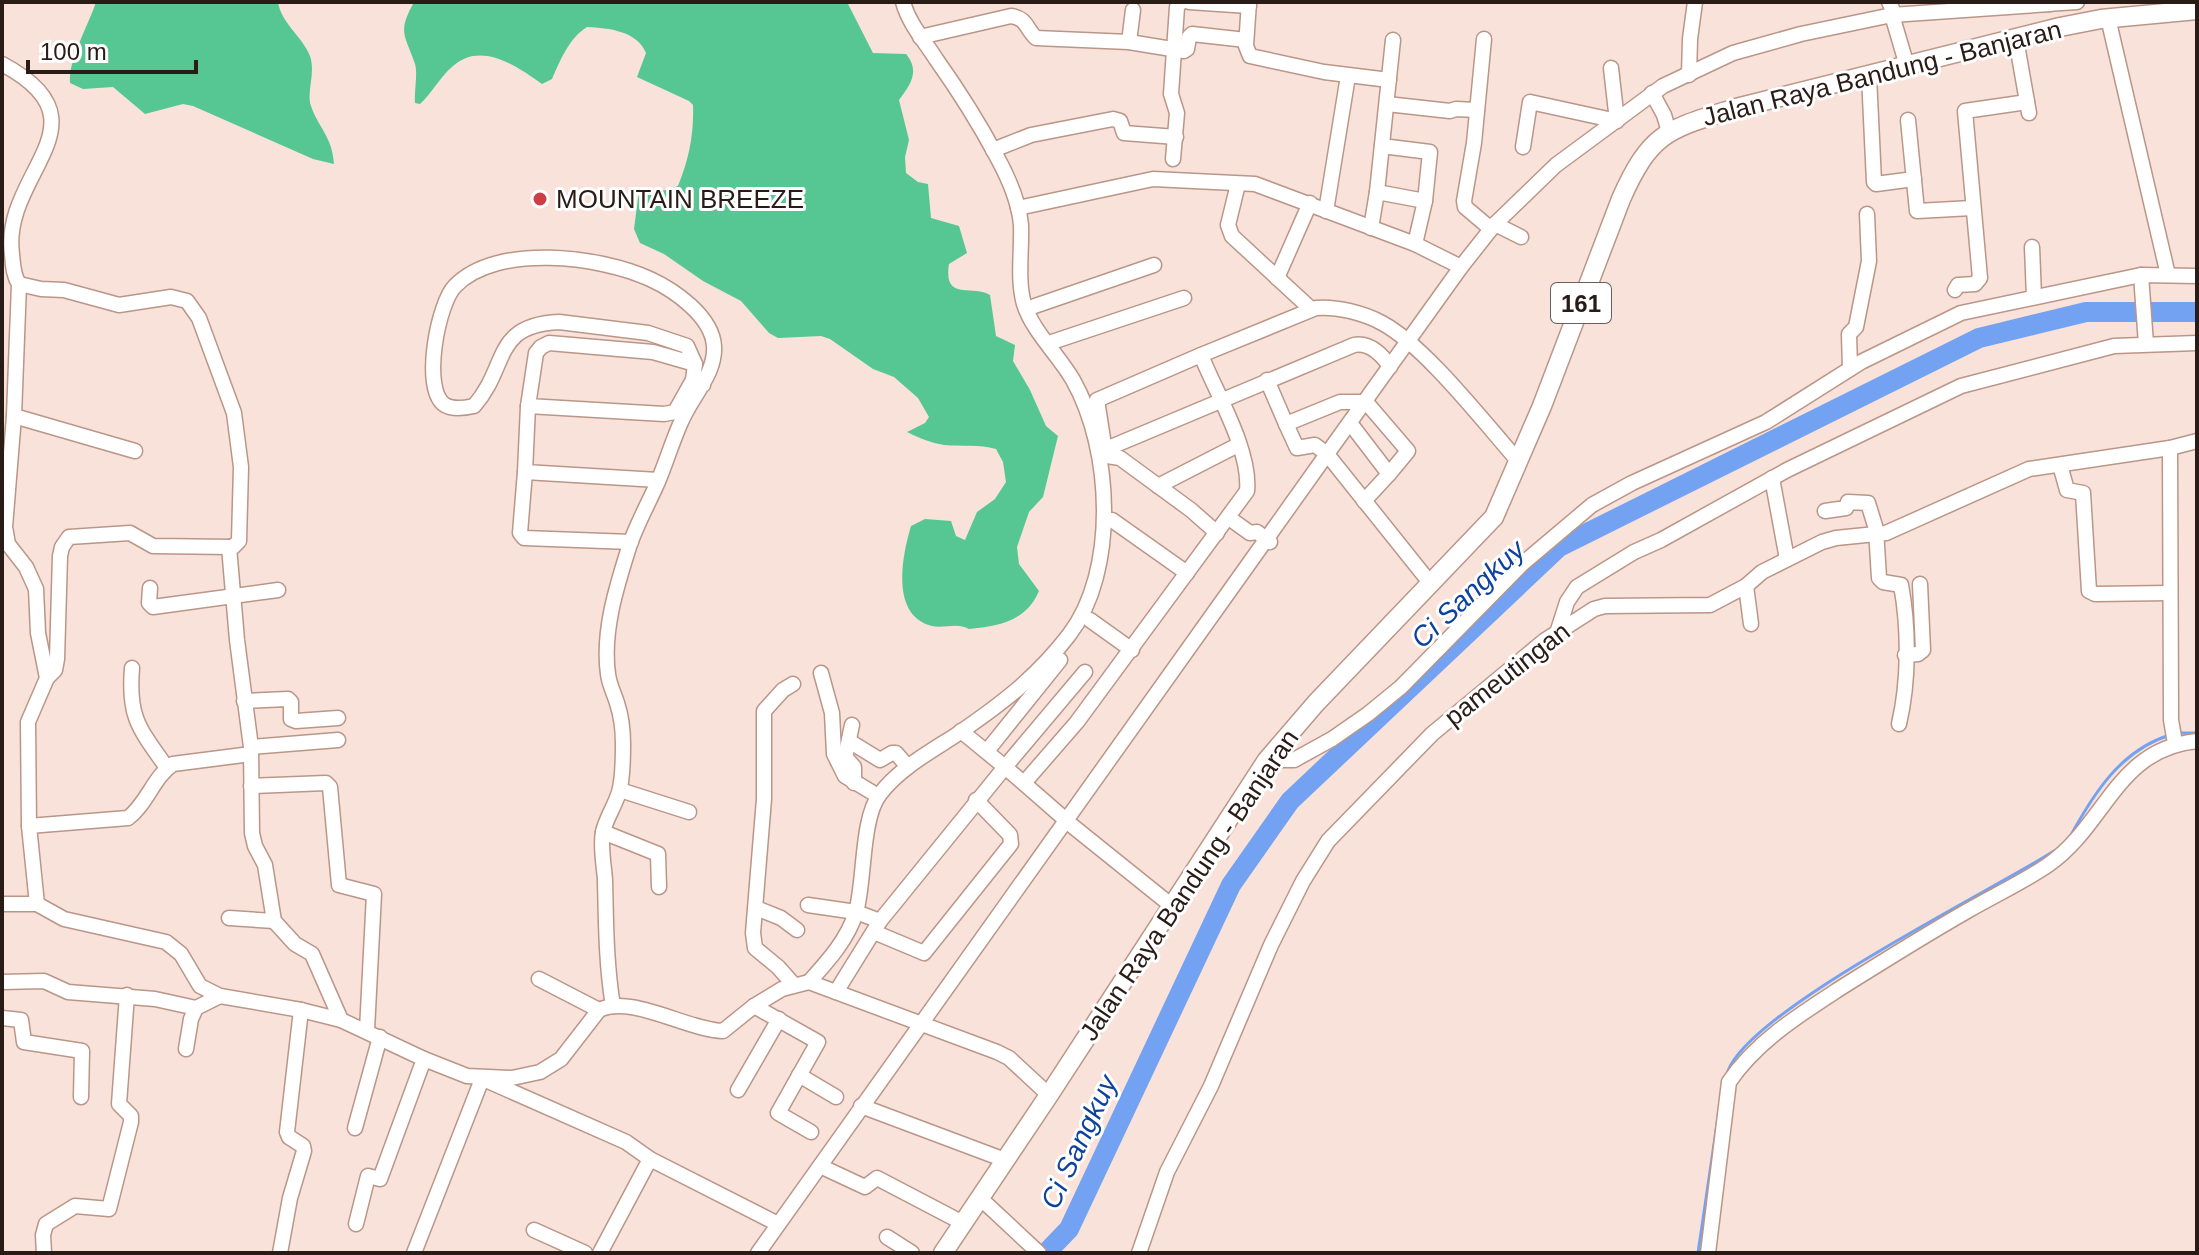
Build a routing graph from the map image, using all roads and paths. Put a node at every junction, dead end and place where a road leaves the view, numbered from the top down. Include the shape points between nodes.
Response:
1 (903, 2) edge
2 (1181, 2) edge
3 (1189, 2) edge
4 (1695, 2) edge
5 (2077, 2) edge
6 (2048, 3) edge
7 (1249, 4) edge
8 (2015, 4) edge
9 (1944, 6) edge
10 (1890, 8) edge
11 (1133, 10) dead end
12 (2197, 10) edge
13 (2103, 13) edge
14 (920, 37) junction
15 (1484, 39) dead end
16 (2016, 39) junction
17 (1246, 40) junction
18 (1393, 40) dead end
19 (1129, 42) junction
20 (1174, 50) junction
21 (2, 64) edge
22 (1907, 66) junction
23 (1611, 68) dead end
24 (1686, 75) junction
25 (1348, 76) junction
26 (1869, 76) junction
27 (1389, 80) junction
28 (1652, 93) junction
29 (1387, 104) junction
30 (1477, 110) junction
31 (1615, 119) junction
32 (1908, 120) dead end
33 (1669, 132) junction
34 (1176, 137) junction
35 (1382, 146) junction
36 (1523, 147) dead end
37 (993, 150) junction
38 (1173, 159) dead end
39 (1914, 179) junction
40 (1238, 184) junction
41 (1377, 192) junction
42 (1425, 201) junction
43 (1310, 203) junction
44 (1018, 208) junction
45 (1972, 208) junction
46 (1326, 211) junction
47 (1867, 214) dead end
48 (1493, 227) junction
49 (1371, 228) junction
50 (1521, 237) dead end
51 (1415, 244) junction
52 (2032, 247) dead end
53 (1154, 265) dead end
54 (1461, 267) junction
55 (2168, 275) junction
56 (2197, 276) edge
57 (1277, 278) junction
58 (2141, 278) junction
59 (19, 284) junction
60 (1955, 290) dead end
61 (2034, 297) junction
62 (1184, 298) dead end
63 (1026, 309) junction
64 (1311, 309) junction
65 (1409, 341) junction
66 (2146, 341) junction
67 (1049, 343) junction
68 (2197, 343) edge
69 (1201, 355) junction
70 (695, 364) junction
71 (1390, 367) junction
72 (1850, 369) junction
73 (1267, 380) junction
74 (698, 383) junction
75 (1221, 401) junction
76 (1366, 402) junction
77 (528, 406) junction
78 (14, 416) junction
79 (1350, 423) junction
80 (1286, 424) junction
81 (2197, 441) edge
82 (1238, 445) junction
83 (2170, 448) junction
84 (135, 451) dead end
85 (1107, 452) junction
86 (1327, 454) junction
87 (1519, 462) junction
88 (2060, 465) junction
89 (525, 472) junction
90 (1389, 474) junction
91 (1772, 478) junction
92 (658, 480) junction
93 (1158, 486) junction
94 (1364, 501) junction
95 (1825, 511) dead end
96 (1229, 518) junction
97 (1112, 520) junction
98 (1217, 533) junction
99 (1876, 535) junction
100 (1268, 541) junction
101 (631, 542) junction
102 (229, 547) junction
103 (1787, 559) junction
104 (1187, 573) junction
105 (1431, 584) junction
106 (1920, 584) dead end
107 (1746, 586) junction
108 (150, 588) dead end
109 (278, 590) dead end
110 (2169, 593) junction
111 (233, 596) junction
112 (1090, 620) junction
113 (1751, 624) dead end
114 (1558, 630) junction
115 (1132, 650) junction
116 (1905, 655) junction
117 (132, 668) dead end
118 (1085, 672) dead end
119 (821, 673) dead end
120 (47, 678) junction
121 (793, 684) dead end
122 (244, 701) junction
123 (338, 718) dead end
124 (1899, 724) dead end
125 (852, 725) dead end
126 (961, 731) junction
127 (2174, 738) junction
128 (338, 740) dead end
129 (849, 741) junction
130 (2197, 741) edge
131 (251, 750) junction
132 (987, 751) junction
133 (1267, 760) junction
134 (908, 767) junction
135 (1005, 767) junction
136 (167, 768) junction
137 (854, 783) junction
138 (1024, 783) junction
139 (251, 786) junction
140 (620, 790) junction
141 (878, 796) junction
142 (976, 800) junction
143 (689, 812) dead end
144 (1065, 820) junction
145 (29, 826) junction
146 (603, 832) junction
147 (659, 887) dead end
148 (2, 904) edge
149 (37, 904) junction
150 (808, 905) dead end
151 (1172, 906) junction
152 (756, 908) junction
153 (856, 912) junction
154 (229, 918) dead end
155 (274, 921) junction
156 (877, 927) junction
157 (797, 930) dead end
158 (539, 979) dead end
159 (2, 982) edge
160 (809, 982) junction
161 (794, 985) junction
162 (836, 992) junction
163 (127, 995) junction
164 (220, 996) junction
165 (754, 1006) junction
166 (196, 1008) junction
167 (606, 1008) junction
168 (301, 1010) junction
169 (2, 1018) edge
170 (779, 1019) junction
171 (341, 1020) junction
172 (920, 1025) junction
173 (374, 1034) junction
174 (186, 1049) dead end
175 (424, 1059) junction
176 (799, 1075) junction
177 (485, 1079) junction
178 (738, 1090) dead end
179 (1049, 1095) junction
180 (81, 1097) dead end
181 (836, 1097) dead end
182 (861, 1106) junction
183 (355, 1128) dead end
184 (811, 1132) dead end
185 (650, 1159) junction
186 (1005, 1160) junction
187 (820, 1166) junction
188 (980, 1198) junction
189 (963, 1223) junction
190 (356, 1224) dead end
191 (778, 1224) junction
192 (534, 1230) dead end
193 (887, 1237) dead end
194 (1036, 1250) edge
195 (44, 1253) edge
196 (280, 1253) edge
197 (414, 1253) edge
198 (585, 1253) edge
199 (600, 1253) edge
200 (758, 1253) edge
201 (912, 1253) edge
202 (943, 1253) edge
203 (1139, 1253) edge
204 (1708, 1253) edge

1 - 14 street
2 - 20 street
3 - 7 street
4 - 24 street
5 - 6 street
6 - 8 street
7 - 17 street
8 - 9 street
9 - 10 street
10 - 22 street
10 - 24 street via 1760,44
11 - 19 street
12 - 13 main road, Jalan Raya Bandung - Banjaran / 161
13 - 16 main road, Jalan Raya Bandung - Banjaran / 161
13 - 55 street
14 - 19 street via 1011,16 1027,23 1036,38
14 - 37 street
15 - 30 street
16 - 22 main road, Jalan Raya Bandung - Banjaran / 161
16 - 45 street via 2028,108 1965,111
17 - 20 street via 1192,34 1186,50
17 - 25 street via 1247,52 1255,58
18 - 27 street
19 - 20 street
20 - 34 street via 1171,94
21 - 59 street via 36,87 53,119 11,228
22 - 26 main road, Jalan Raya Bandung - Banjaran / 161
23 - 31 street
24 - 28 street
25 - 27 street
25 - 46 street
26 - 33 main road, Jalan Raya Bandung - Banjaran / 161 via 1736,108
26 - 39 street via 1874,182
27 - 29 street
28 - 31 street
28 - 33 street
29 - 30 street
29 - 35 street
30 - 48 street via 1464,205
31 - 36 street via 1530,102
31 - 48 street via 1556,165
32 - 39 street
33 - 87 main road, Jalan Raya Bandung - Banjaran / 161 via 1634,168
34 - 37 street via 1124,133 1120,121 1113,119 1031,135
34 - 38 street
35 - 41 street
35 - 42 street via 1430,152
37 - 44 street
39 - 45 street via 1917,211
40 - 43 street via 1269,188
40 - 44 street via 1153,179
40 - 57 street via 1229,231
41 - 42 street
41 - 49 street
42 - 51 street
43 - 46 street
43 - 57 street
44 - 63 street
45 - 60 street via 1980,278
46 - 49 street
47 - 72 street via 1869,261 1856,327 1849,334
48 - 50 street
48 - 54 street
49 - 51 street
51 - 54 street
52 - 61 street
53 - 63 street
54 - 65 street
55 - 56 street
55 - 58 street
57 - 64 street
58 - 61 street
58 - 66 street
59 - 78 street
59 - 102 street via 119,305 171,297 187,301 199,318 234,413 241,467 239,541
61 - 72 street via 1961,313
62 - 67 street
63 - 67 street
64 - 65 street via 1334,308 1381,322
64 - 69 street
65 - 71 street
65 - 87 street
66 - 68 street
66 - 91 street via 1961,386
67 - 126 street via 1081,398 1098,460 1105,515 1098,574 1088,605 1045,663 1013,695
69 - 75 street
69 - 85 street via 1097,400
70 - 74 street
70 - 74 street via 687,346 667,338 545,322 511,338 474,406 453,408 438,398 433,355 445,299 455,285 484,267 552,259 614,264 666,286 700,315 714,343 713,357
70 - 77 street via 653,352 549,343 536,353
71 - 73 street via 1372,347 1362,344
71 - 76 street
72 - 133 street via 1766,422 1592,505 1521,565 1368,714 1294,760
73 - 75 street
73 - 80 street
74 - 77 street via 675,412 664,414
74 - 92 street
75 - 82 street
75 - 85 street
76 - 79 street
76 - 80 street via 1340,402
76 - 90 street via 1408,449
77 - 89 street
78 - 84 street
78 - 120 street via 5,527 8,544 36,589
79 - 86 street
79 - 90 street
80 - 86 street via 1297,448 1315,445
81 - 83 street, pameutingan
82 - 93 street
82 - 96 street via 1247,491
83 - 88 street, pameutingan
83 - 110 street
85 - 93 street
85 - 97 street
86 - 94 street
86 - 100 street
87 - 105 main road, Jalan Raya Bandung - Banjaran / 161 via 1494,517
88 - 99 street, pameutingan via 2029,469
88 - 110 street via 2066,488 2083,493 2089,591
89 - 92 street
89 - 101 street via 520,533 524,538
90 - 94 street
91 - 103 street
91 - 114 street via 1577,587
92 - 101 street
93 - 98 street
94 - 105 street
95 - 99 street via 1846,508 1848,502 1868,503
96 - 98 street
96 - 100 street
97 - 104 street
97 - 112 street via 1107,572
98 - 104 street
99 - 103 street, pameutingan via 1836,538
99 - 116 street via 1879,578 1902,588
100 - 144 street
101 - 140 street via 606,653 623,744
102 - 111 street
102 - 120 street via 153,546 130,533 69,537 60,556 57,659
103 - 107 street, pameutingan
104 - 115 street
105 - 133 main road, Jalan Raya Bandung - Banjaran / 161
106 - 116 street via 1923,650
107 - 113 street
107 - 114 street, pameutingan via 1710,605 1605,606
108 - 111 street via 153,607
109 - 111 street
110 - 127 street
111 - 122 street
112 - 115 street
112 - 132 street
114 - 203 street, pameutingan via 1432,734 1328,841 1271,945 1211,1086 1167,1172
115 - 138 street
116 - 124 street
117 - 136 street via 131,710
118 - 135 street
119 - 137 street via 832,713 834,754
120 - 145 street via 28,722
121 - 152 street via 764,711
122 - 123 street via 288,699 291,719 296,721
122 - 131 street
125 - 129 street
126 - 132 street
126 - 134 street
127 - 130 street
127 - 204 street via 2117,786 2081,835 2047,865 1819,1002 1737,1070 1729,1082
128 - 131 street
129 - 134 street via 880,760 896,753
129 - 137 street via 846,758 854,767
131 - 136 street
131 - 139 street
132 - 135 street
133 - 151 main road, Jalan Raya Bandung - Banjaran / 161
134 - 141 street
135 - 138 street
135 - 142 street
136 - 145 street via 128,818
137 - 141 street
138 - 144 street
139 - 155 street via 252,833 265,865
139 - 173 street via 330,787 339,885 374,894
140 - 143 street
140 - 146 street
141 - 153 street
142 - 156 street
142 - 156 street via 1010,835 1011,844 924,953
144 - 151 street
144 - 172 street
145 - 149 street
146 - 147 street via 658,854
146 - 167 street
148 - 149 street
149 - 164 street via 64,919 166,942 181,954 200,986
150 - 153 street
151 - 179 main road, Jalan Raya Bandung - Banjaran / 161
152 - 157 street
152 - 161 street via 755,948
153 - 156 street
153 - 160 street via 829,961
154 - 155 street
155 - 171 street via 312,954
156 - 162 street
158 - 167 street
159 - 163 street via 44,981 68,992
160 - 161 street
160 - 162 street
161 - 165 street
162 - 172 street
163 - 166 street
163 - 195 street via 119,1104 131,1122 111,1202 108,1210 75,1206 46,1224
164 - 166 street
164 - 168 street
165 - 167 street via 723,1031 629,1007
165 - 170 street
166 - 174 street
167 - 177 street via 561,1059 540,1072
168 - 171 street
168 - 196 street via 287,1132 304,1151
169 - 180 street via 21,1020 24,1042 82,1051
170 - 176 street via 818,1042
170 - 178 street
171 - 173 street
172 - 179 street via 1009,1058
172 - 182 street
173 - 175 street
173 - 183 street
175 - 177 street
175 - 190 street via 380,1179 368,1176
176 - 181 street
176 - 184 street via 778,1113
177 - 185 street via 626,1142
177 - 197 street
179 - 186 main road, Jalan Raya Bandung - Banjaran / 161
182 - 186 street
182 - 187 street
185 - 191 street
185 - 199 street
186 - 188 main road, Jalan Raya Bandung - Banjaran / 161
187 - 189 street via 865,1187 877,1178
187 - 191 street
188 - 189 main road, Jalan Raya Bandung - Banjaran / 161
188 - 194 street
189 - 202 main road, Jalan Raya Bandung - Banjaran / 161
191 - 200 street
192 - 198 street
193 - 201 street

